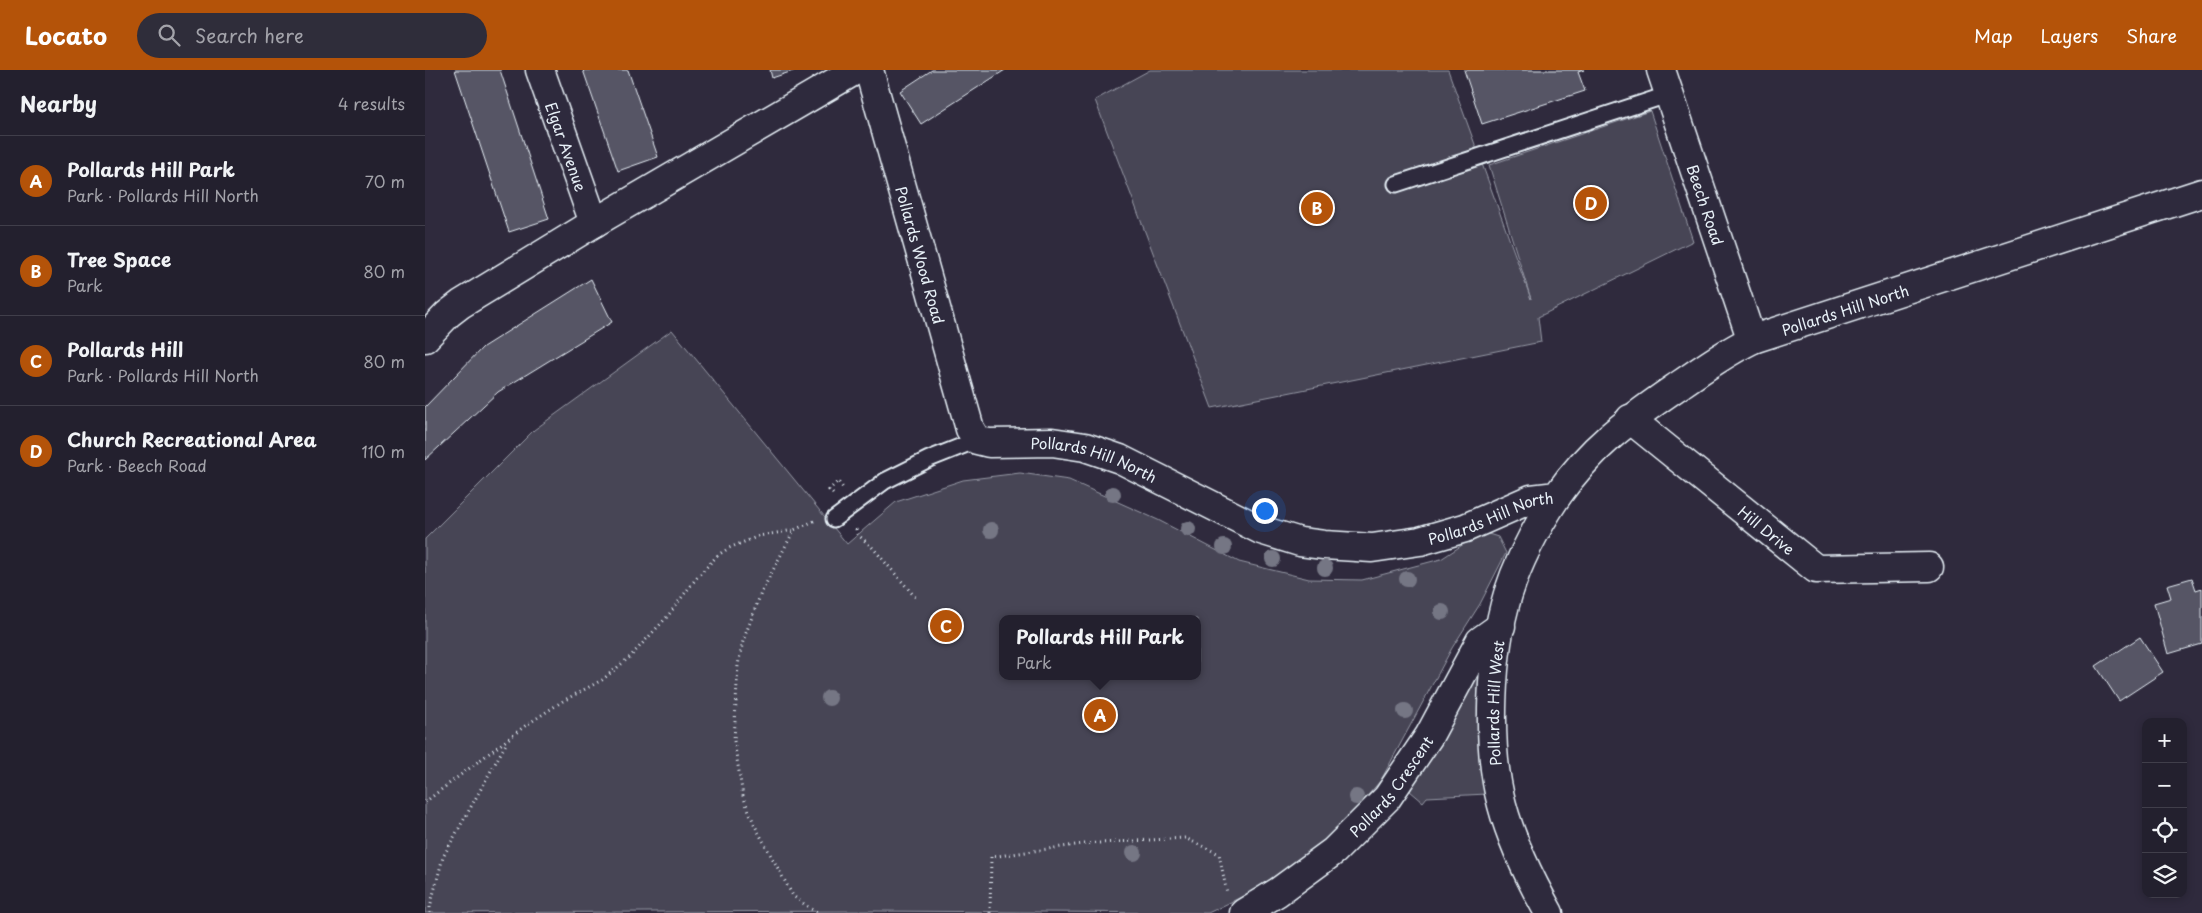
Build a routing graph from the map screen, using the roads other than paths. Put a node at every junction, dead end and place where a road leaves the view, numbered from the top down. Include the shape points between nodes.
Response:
1 (541, 70) edge
2 (856, 70) edge
3 (869, 70) edge
4 (1665, 82) edge
5 (1396, 184) dead end
6 (2202, 193) edge
7 (594, 223) junction
8 (425, 338) edge
9 (1753, 339) junction
10 (1631, 419) junction
11 (977, 440) junction
12 (1557, 496) junction
13 (827, 518) road end
14 (1929, 567) dead end
15 (1501, 626) junction
16 (1236, 904) edge
17 (1549, 913) edge

1 - 7 street, Elgar Avenue
2 - 7 street
3 - 11 street, Pollards Wood Road via 970,429
4 - 5 lane
4 - 9 street, Beech Road
6 - 9 street, Pollards Hill North
7 - 8 street via 461,304
9 - 10 street, Pollards Hill North via 1727,352
10 - 12 street, Pollards Hill North via 1586,457
10 - 14 street, Hill Drive via 1816,569
11 - 12 street, Pollards Hill North via 989,443 1052,442 1085,447 1134,466 1248,524 1300,542 1324,545 1372,548 1420,541 1465,528 1531,499
11 - 13 lane, Pollards Hill North via 908,469
12 - 15 street, Pollards Hill West via 1516,572
15 - 16 street, Pollards Crescent via 1480,641 1424,744 1381,804 1334,851 1278,892
15 - 17 street, Pollards Hill West via 1493,692 1497,784 1514,842

